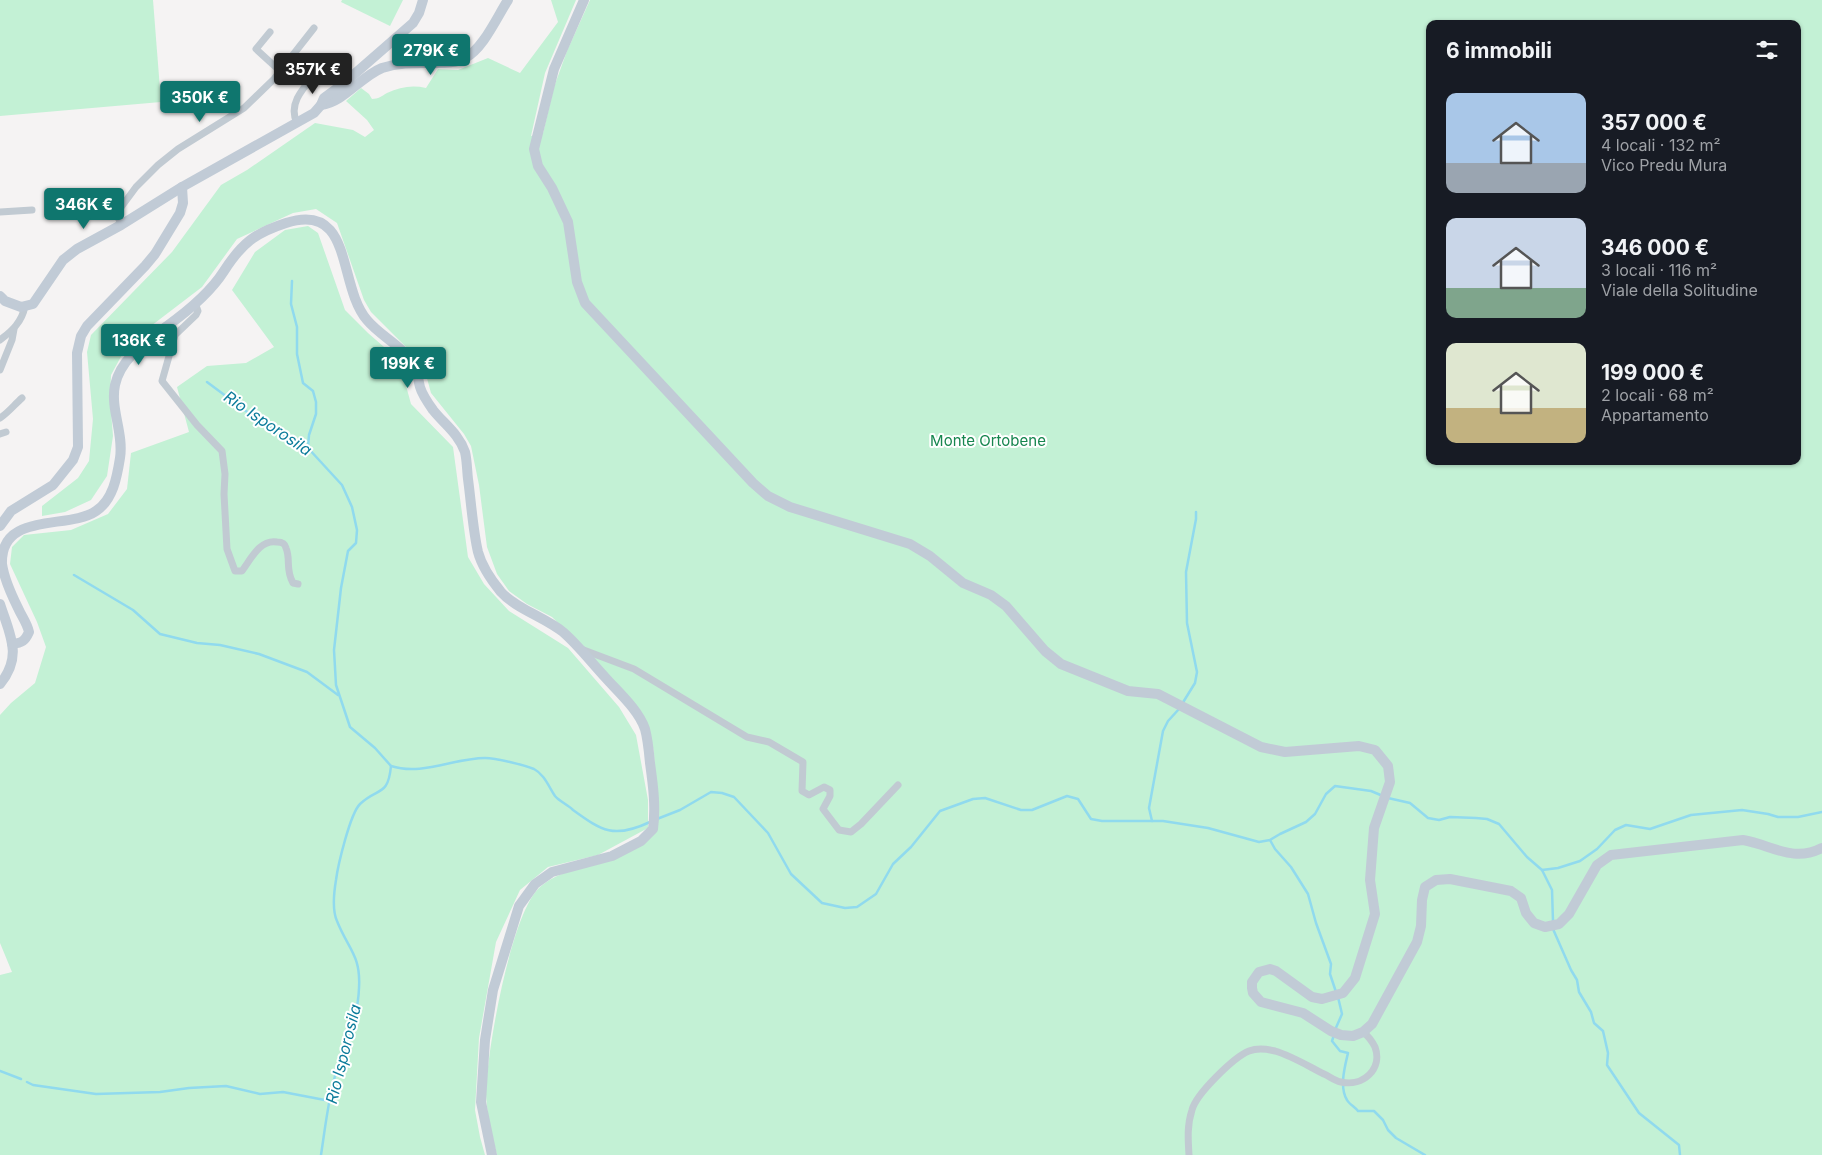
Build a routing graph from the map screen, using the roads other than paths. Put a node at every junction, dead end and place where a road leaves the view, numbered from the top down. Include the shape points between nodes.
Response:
1 (423, 0) edge
2 (508, 0) edge
3 (584, 0) edge
4 (314, 28) dead end
5 (270, 32) dead end
6 (321, 67) dead end
7 (280, 71) junction
8 (321, 105) junction
9 (297, 123) junction
10 (182, 187) junction
11 (32, 210) dead end
12 (0, 212) edge
13 (121, 225) junction
14 (2, 299) edge
15 (196, 303) junction
16 (25, 306) junction
17 (14, 329) junction
18 (0, 340) edge
19 (0, 370) edge
20 (22, 398) dead end
21 (0, 418) edge
22 (0, 526) edge
23 (298, 584) dead end
24 (0, 604) edge
25 (12, 644) junction
26 (580, 649) junction
27 (0, 684) edge
28 (898, 785) dead end
29 (1822, 848) edge
30 (1363, 1032) junction
31 (492, 1155) edge
32 (1189, 1155) edge

1 - 8 street via 412,23 324,98
2 - 8 street via 476,48 464,59 383,68 368,75 331,104
3 - 30 street via 554,69 534,149 538,166 568,222 577,282 585,303 768,496 790,507 910,544 962,583 991,595 1006,606 1045,651 1061,664 1128,691 1158,694 1261,747 1285,752 1359,746 1375,750 1388,766 1390,782 1374,828 1370,880 1375,914 1355,978 1339,995 1322,999 1312,997 1270,969 1259,972 1252,982 1253,993 1261,1002 1295,1009 1341,1035
4 - 7 street
5 - 7 street via 256,49
6 - 9 street via 296,98 292,114
7 - 13 street via 244,108 158,165 119,210
8 - 9 street
9 - 10 street
10 - 13 street
10 - 22 street via 180,213 155,254 81,336 77,353 78,447 73,460 53,485 11,510
11 - 12 street
13 - 16 street via 63,260 33,304
14 - 16 street
15 - 23 street via 196,315 174,335 162,381 222,451 227,549 235,571 242,571 260,546 279,542 287,550 289,576 293,583
15 - 25 street via 135,351 116,382 113,398 122,448 114,487 107,500 96,511 76,519 16,530 5,543 2,565 29,632 26,640
15 - 26 street via 215,284 243,244 254,237 298,219 314,220 328,226 334,232 356,300 366,320 404,353 416,368 424,396 452,430 465,453 478,552 488,576 505,597 562,632
16 - 17 street
17 - 18 street
17 - 19 street
20 - 21 street
24 - 25 street
25 - 27 street via 13,662
26 - 28 street via 634,669 747,737 769,742 792,754 803,762 802,791 809,795 824,787 830,790 823,809 839,830 851,832
26 - 31 street via 638,716 646,736 655,796 653,829 641,841 612,856 552,872 535,884 519,906 493,990 485,1040 481,1102
29 - 30 street via 1802,855 1743,840 1611,855 1597,865 1569,914 1559,924 1545,927 1534,923 1521,898 1511,891 1450,879 1436,880 1425,887 1417,942 1372,1024
30 - 32 street via 1375,1048 1376,1062 1373,1072 1349,1082 1340,1082 1263,1049 1238,1057 1199,1094 1192,1108 1188,1130

